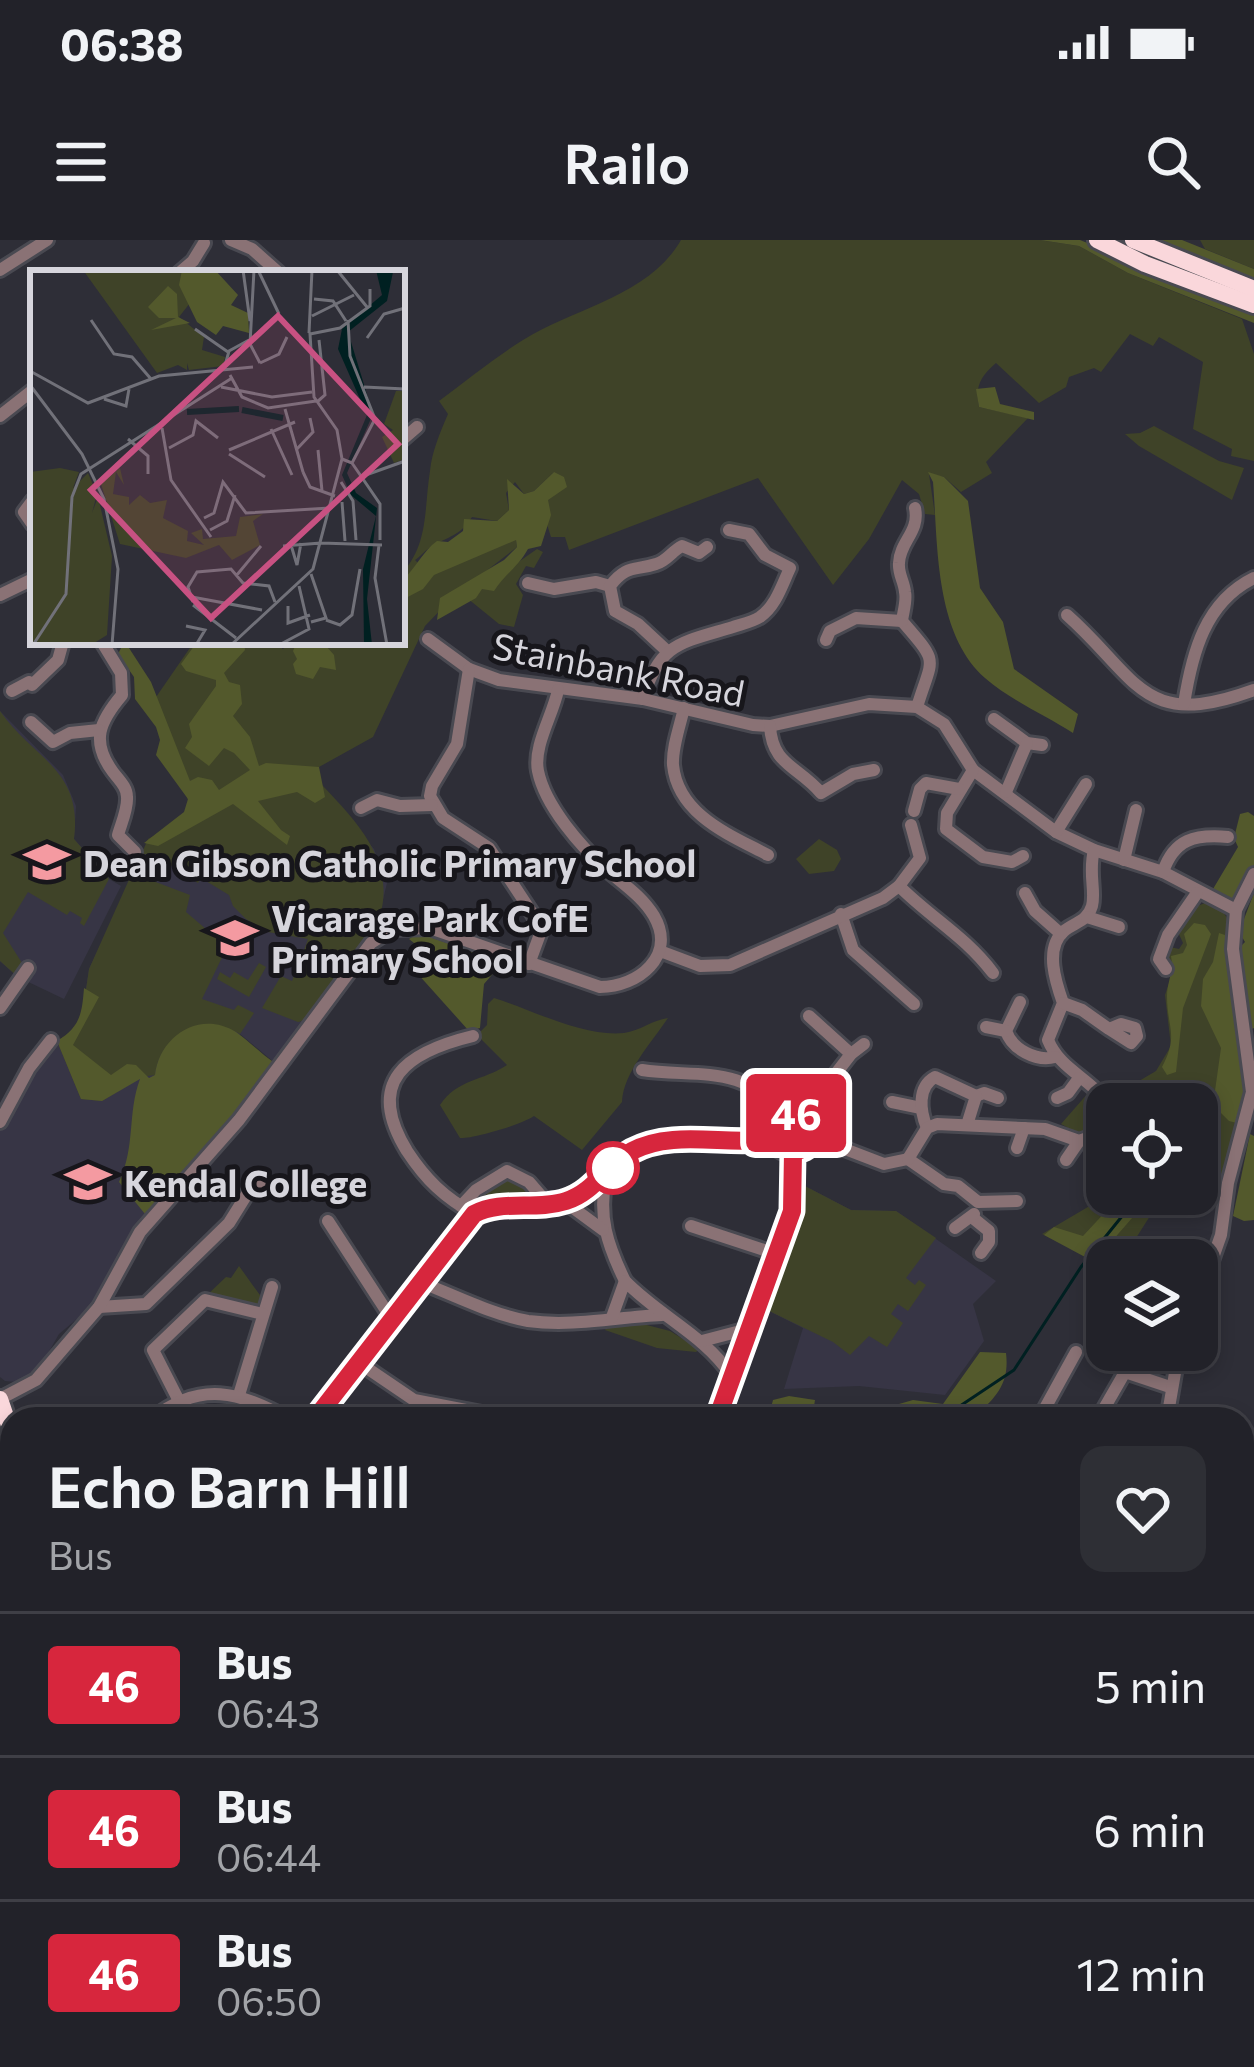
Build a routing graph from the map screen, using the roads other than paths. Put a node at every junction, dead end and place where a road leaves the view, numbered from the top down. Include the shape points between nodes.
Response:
1 (47, 240) edge
2 (232, 240) edge
3 (1096, 240) edge
4 (1133, 240) edge
5 (205, 241) edge
6 (0, 270) edge
7 (182, 270) edge
8 (275, 270) edge
9 (1254, 289) edge
10 (1254, 305) edge
11 (30, 392) edge
12 (0, 416) edge
13 (417, 427) dead end
14 (405, 437) edge
15 (915, 508) dead end
16 (732, 526) dead end
17 (701, 555) dead end
18 (804, 557) dead end
19 (790, 568) junction
20 (1254, 578) edge
21 (30, 580) edge
22 (528, 583) dead end
23 (610, 586) junction
24 (0, 595) edge
25 (1067, 615) dead end
26 (902, 621) junction
27 (428, 639) dead end
28 (826, 640) dead end
29 (62, 645) edge
30 (104, 645) edge
31 (666, 650) junction
32 (470, 669) junction
33 (558, 690) junction
34 (1254, 690) edge
35 (12, 691) dead end
36 (643, 699) junction
37 (1184, 704) junction
38 (917, 707) junction
39 (684, 708) junction
40 (994, 719) dead end
41 (31, 722) dead end
42 (770, 726) junction
43 (99, 730) junction
44 (1027, 743) junction
45 (1042, 745) dead end
46 (874, 770) dead end
47 (974, 770) junction
48 (1087, 783) dead end
49 (959, 789) junction
50 (1006, 792) junction
51 (432, 805) junction
52 (361, 808) dead end
53 (1136, 810) dead end
54 (1056, 832) junction
55 (1228, 837) dead end
56 (1094, 850) junction
57 (135, 852) dead end
58 (1023, 856) dead end
59 (1124, 860) junction
60 (751, 864) dead end
61 (1163, 872) junction
62 (1254, 874) edge
63 (899, 886) junction
64 (1025, 893) dead end
65 (1197, 893) junction
66 (1236, 910) junction
67 (841, 914) junction
68 (1087, 917) junction
69 (1120, 927) dead end
70 (1060, 934) junction
71 (1168, 934) junction
72 (1180, 944) dead end
73 (660, 951) junction
74 (529, 964) junction
75 (28, 968) dead end
76 (1166, 969) dead end
77 (993, 974) dead end
78 (1020, 1002) dead end
79 (1063, 1003) junction
80 (914, 1004) dead end
81 (0, 1008) edge
82 (809, 1016) dead end
83 (986, 1027) dead end
84 (1109, 1029) dead end
85 (1006, 1031) junction
86 (473, 1036) dead end
87 (51, 1040) dead end
88 (864, 1044) dead end
89 (850, 1054) junction
90 (1054, 1057) junction
91 (642, 1070) dead end
92 (1079, 1078) junction
93 (1087, 1083) edge
94 (976, 1096) junction
95 (998, 1098) dead end
96 (1057, 1098) dead end
97 (892, 1102) dead end
98 (921, 1108) junction
99 (779, 1115) junction
100 (803, 1116) junction
101 (0, 1123) edge
102 (967, 1125) junction
103 (927, 1128) junction
104 (1024, 1128) junction
105 (811, 1136) junction
106 (1086, 1137) edge
107 (771, 1139) junction
108 (1079, 1141) junction
109 (1017, 1148) dead end
110 (793, 1153) junction
111 (908, 1159) junction
112 (1066, 1160) dead end
113 (606, 1175) junction
114 (251, 1187) dead end
115 (1017, 1201) dead end
116 (565, 1202) junction
117 (978, 1202) junction
118 (549, 1204) junction
119 (460, 1206) junction
120 (474, 1214) junction
121 (973, 1218) junction
122 (328, 1221) dead end
123 (691, 1226) dead end
124 (955, 1228) dead end
125 (603, 1230) junction
126 (1218, 1244) edge
127 (981, 1253) dead end
128 (776, 1255) junction
129 (625, 1281) junction
130 (421, 1282) junction
131 (272, 1287) dead end
132 (99, 1307) junction
133 (263, 1314) junction
134 (662, 1315) junction
135 (612, 1317) junction
136 (391, 1318) junction
137 (748, 1329) junction
138 (702, 1341) junction
139 (1076, 1352) dead end
140 (358, 1361) junction
141 (1174, 1371) edge
142 (731, 1376) junction
143 (1170, 1388) junction
144 (239, 1395) junction
145 (0, 1399) edge
146 (179, 1401) junction
147 (170, 1407) edge
148 (264, 1407) edge
149 (323, 1407) edge
150 (451, 1407) edge
151 (721, 1407) edge
152 (1046, 1407) edge
153 (1105, 1407) edge
154 (1167, 1407) edge

1 - 6 street
2 - 8 street
3 - 10 highway
4 - 9 highway
5 - 7 street
11 - 12 street
13 - 14 street
15 - 26 street via 898,566
16 - 19 street
17 - 23 street via 682,546
18 - 19 street
19 - 31 street via 760,617
20 - 37 street via 1216,605
21 - 24 street
22 - 23 street
23 - 31 street via 615,611
25 - 37 street via 1148,697
26 - 28 street via 856,618
26 - 38 street via 932,663
27 - 32 street, Stainbank Road
29 - 35 street via 32,685
30 - 43 street via 122,674 122,694
31 - 36 street
32 - 33 street, Stainbank Road
32 - 51 street via 457,744 432,786
33 - 36 street, Stainbank Road
33 - 73 street via 538,756 542,782 585,848 653,914
34 - 37 street
36 - 39 street, Stainbank Road
38 - 42 street, Stainbank Road via 844,707
38 - 47 street via 944,724
39 - 42 street, Stainbank Road
39 - 60 street via 673,766 682,794 710,825 763,852
40 - 44 street
41 - 43 street via 53,742
42 - 46 street via 779,758 822,798 853,774
43 - 57 street via 104,760 127,790 118,835
44 - 45 street
44 - 50 street
47 - 49 street
47 - 50 street
48 - 54 street
49 - 58 street via 946,829 991,860
49 - 63 street via 920,789 912,818 920,858
50 - 54 street
51 - 52 street via 377,800
51 - 74 street via 508,873 540,934
53 - 59 street
54 - 56 street
55 - 61 street via 1191,837 1174,848
56 - 59 street
56 - 68 street
59 - 61 street
61 - 65 street
62 - 66 street
63 - 67 street
63 - 77 street via 963,937
64 - 70 street
65 - 66 street
65 - 71 street
66 - 126 street via 1233,950 1252,1092
67 - 73 street via 730,965 700,966
67 - 80 street via 853,950
68 - 69 street
68 - 70 street
70 - 79 street via 1052,974
71 - 72 street
71 - 76 street via 1159,959
73 - 74 street via 641,976 614,987
74 - 132 street via 430,928 380,934 242,1118 140,1232
75 - 81 street
78 - 85 street
79 - 84 street
79 - 90 street via 1048,1040
82 - 89 street
83 - 85 street
85 - 90 street via 1022,1051
86 - 119 street via 418,1055 393,1084 388,1110 418,1168
87 - 101 street
88 - 89 street
89 - 100 street
90 - 92 street
91 - 99 street via 752,1084
92 - 93 street
92 - 96 street
94 - 95 street
94 - 98 street via 935,1077
94 - 102 street
97 - 98 street
98 - 103 street
99 - 100 street
99 - 107 street
100 - 105 street
102 - 103 street
102 - 104 street
103 - 111 street
104 - 108 street
104 - 109 street
105 - 110 street
105 - 111 street via 884,1164
106 - 108 street
107 - 110 street
107 - 113 street via 658,1143 630,1151
108 - 112 street
110 - 128 street via 792,1211
111 - 117 street
113 - 116 street
113 - 125 street
114 - 132 street via 229,1223 146,1304
115 - 117 street
116 - 118 street
116 - 125 street
117 - 121 street
118 - 119 street via 508,1171
118 - 120 street
119 - 120 street
120 - 130 street
121 - 124 street
121 - 127 street via 989,1231
122 - 136 street
123 - 128 street
125 - 129 street
128 - 137 street
129 - 134 street
129 - 135 street
130 - 135 street via 522,1320
130 - 136 street
131 - 133 street
132 - 145 street via 36,1380
133 - 144 street
133 - 146 street via 205,1300 153,1350
134 - 135 street
134 - 138 street
136 - 140 street
137 - 138 street
137 - 142 street
138 - 142 street
139 - 152 street
140 - 149 street
140 - 150 street via 402,1394
141 - 143 street
142 - 151 street
143 - 153 street via 1128,1366
143 - 154 street
144 - 146 street
144 - 148 street
146 - 147 street

